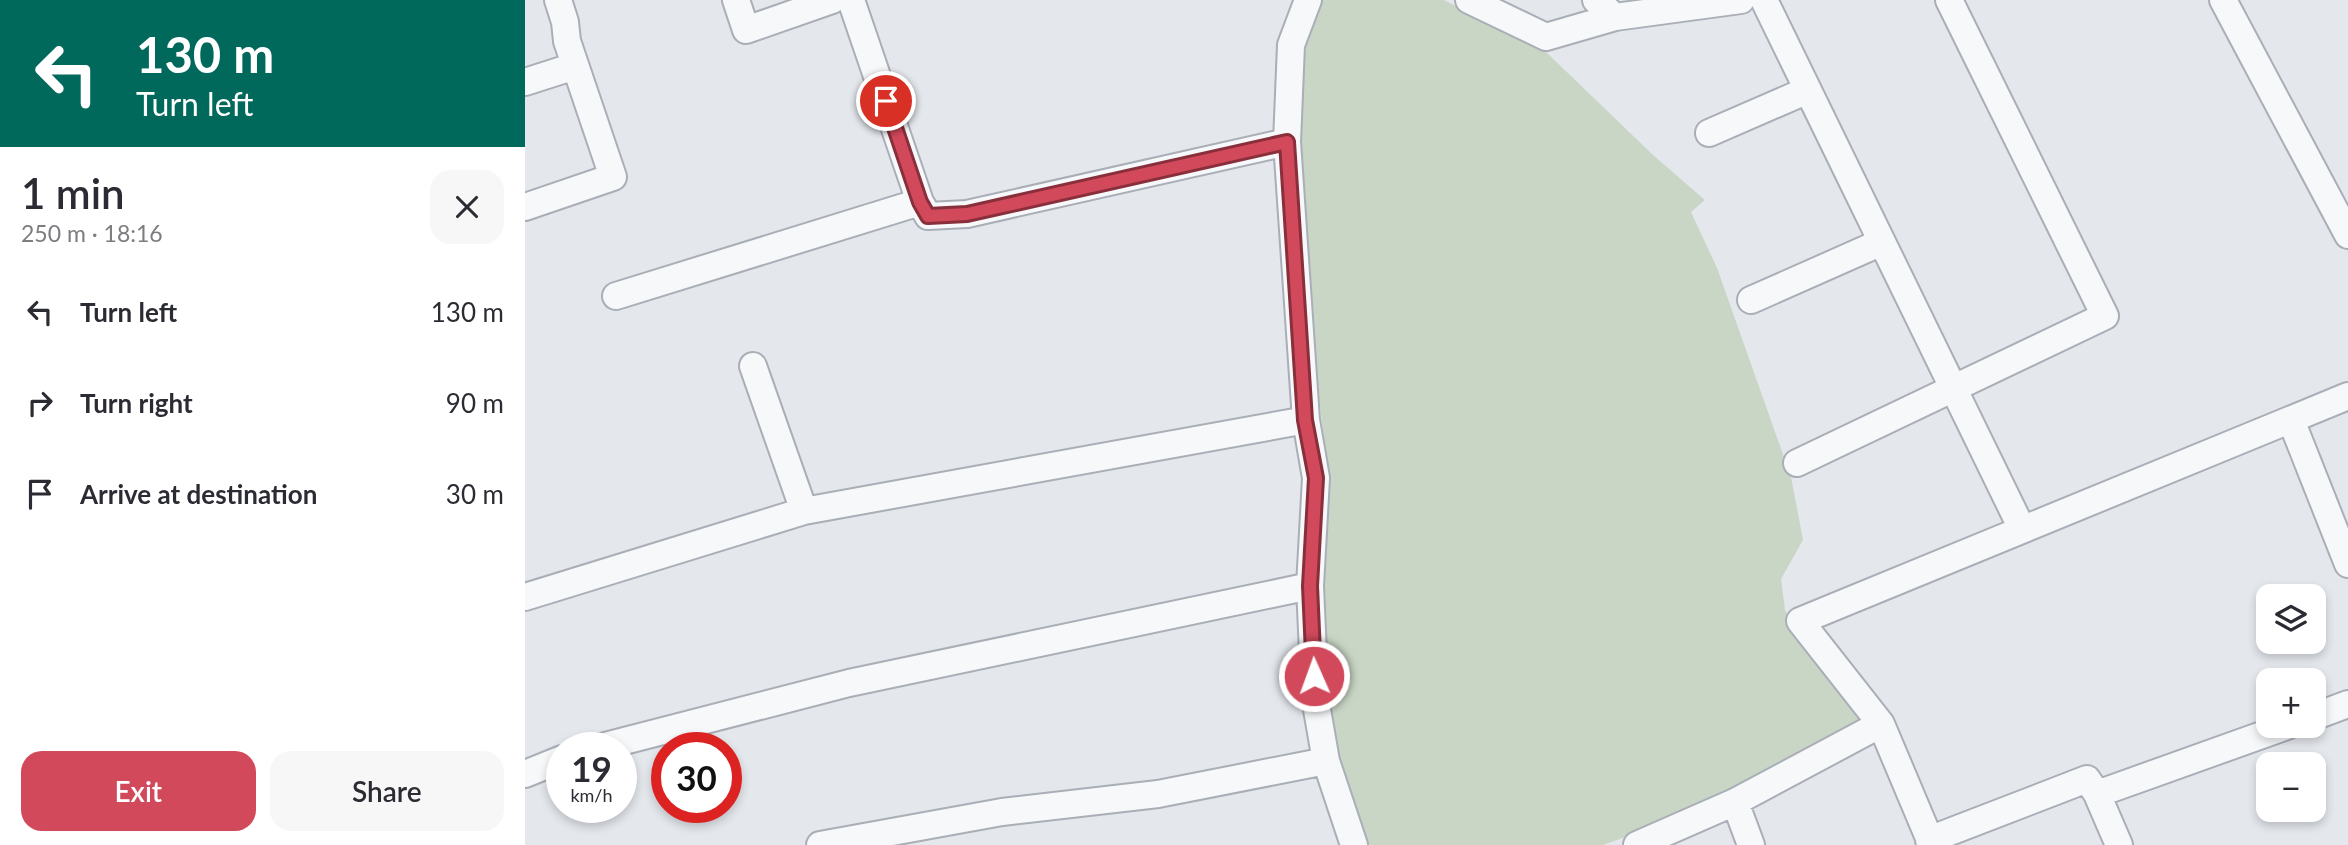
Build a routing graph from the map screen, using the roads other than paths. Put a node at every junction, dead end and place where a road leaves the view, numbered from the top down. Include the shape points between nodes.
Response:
1 (558, 0) edge
2 (736, 0) edge
3 (832, 0) edge
4 (851, 0) edge
5 (1308, 0) edge
6 (1469, 0) edge
7 (1741, 0) edge
8 (1764, 0) edge
9 (1949, 0) edge
10 (2223, 0) edge
11 (1605, 8) edge
12 (575, 66) junction
13 (525, 82) edge
14 (1808, 90) junction
15 (1710, 133) dead end
16 (1287, 142) junction
17 (920, 202) junction
18 (525, 207) edge
19 (2348, 235) edge
20 (1882, 242) junction
21 (617, 296) dead end
22 (1751, 300) dead end
23 (753, 366) dead end
24 (1954, 387) junction
25 (2348, 396) edge
26 (1305, 420) junction
27 (2291, 420) junction
28 (1797, 463) dead end
29 (804, 511) junction
30 (2022, 529) junction
31 (2348, 564) edge
32 (1310, 586) junction
33 (525, 597) edge
34 (2348, 704) edge
35 (2326, 712) edge
36 (1881, 724) junction
37 (2256, 737) edge
38 (637, 738) edge
39 (1326, 761) junction
40 (546, 765) edge
41 (525, 774) edge
42 (2097, 794) junction
43 (1735, 802) junction
44 (1931, 842) edge
45 (820, 845) edge
46 (1354, 845) edge
47 (1637, 845) edge
48 (1752, 845) edge
49 (2119, 845) edge

1 - 12 street
2 - 3 street via 746,30
4 - 17 street
5 - 16 street via 1291,46
6 - 11 street via 1546,37
7 - 11 street
8 - 14 street
9 - 24 street via 2105,316
10 - 19 street
12 - 13 street
12 - 18 street via 613,177
14 - 15 street
14 - 20 street
16 - 17 street via 967,214 928,216
16 - 26 street
17 - 21 street
20 - 22 street
20 - 24 street
23 - 29 street
24 - 28 street
24 - 30 street
25 - 27 street
26 - 29 street
26 - 32 street via 1316,478
27 - 30 street
27 - 31 street
29 - 33 street
30 - 36 street via 1800,621
32 - 38 street via 849,683
32 - 39 street via 1315,698
34 - 35 street
36 - 43 street
36 - 44 street
37 - 42 street
39 - 45 street via 1158,794 1002,812
39 - 46 street
40 - 41 street
42 - 44 street via 2087,779
42 - 49 street
43 - 47 street
43 - 48 street

